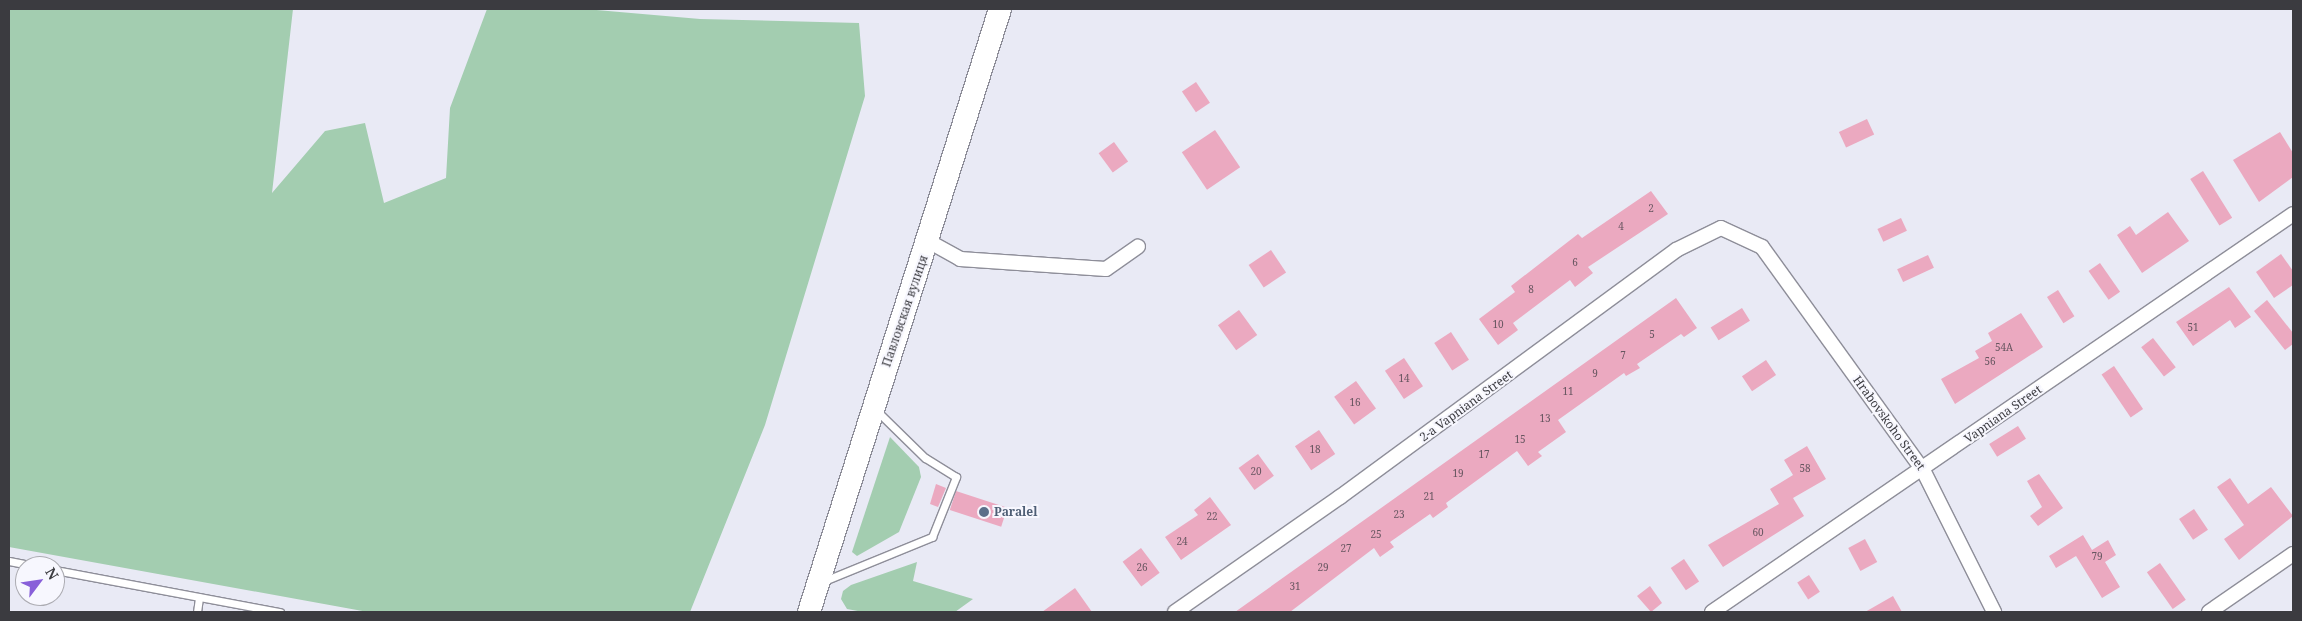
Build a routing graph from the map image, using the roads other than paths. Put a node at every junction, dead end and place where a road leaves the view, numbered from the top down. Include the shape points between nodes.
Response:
1 (1000, 9) edge
2 (2293, 214) edge
3 (928, 241) junction
4 (1138, 247) dead end
5 (1762, 247) joint
6 (872, 406) junction
7 (1923, 470) junction
8 (2293, 554) edge
9 (65, 572) edge
10 (816, 584) junction
11 (199, 597) junction
12 (197, 612) edge
13 (280, 612) edge
14 (809, 612) edge
15 (1175, 612) edge
16 (1712, 612) edge
17 (1994, 612) edge
18 (2209, 612) edge

1 - 3 main road, Павловская вулиця
2 - 7 street, Vapniana Street
3 - 4 street via 960,259 1106,269
3 - 6 main road, Павловская вулиця
5 - 7 street, Hrabovskoho Street
5 - 15 street, 2-a Vapniana Street via 1721,228 1676,250 1340,497
6 - 10 main road, Павловская вулиця
6 - 10 lane via 925,458 956,477 932,537
7 - 16 street, Vapniana Street
7 - 17 street, Hrabovskoho Street
8 - 18 street
9 - 11 lane
10 - 14 main road, Павловская вулиця
11 - 12 lane
11 - 13 lane

